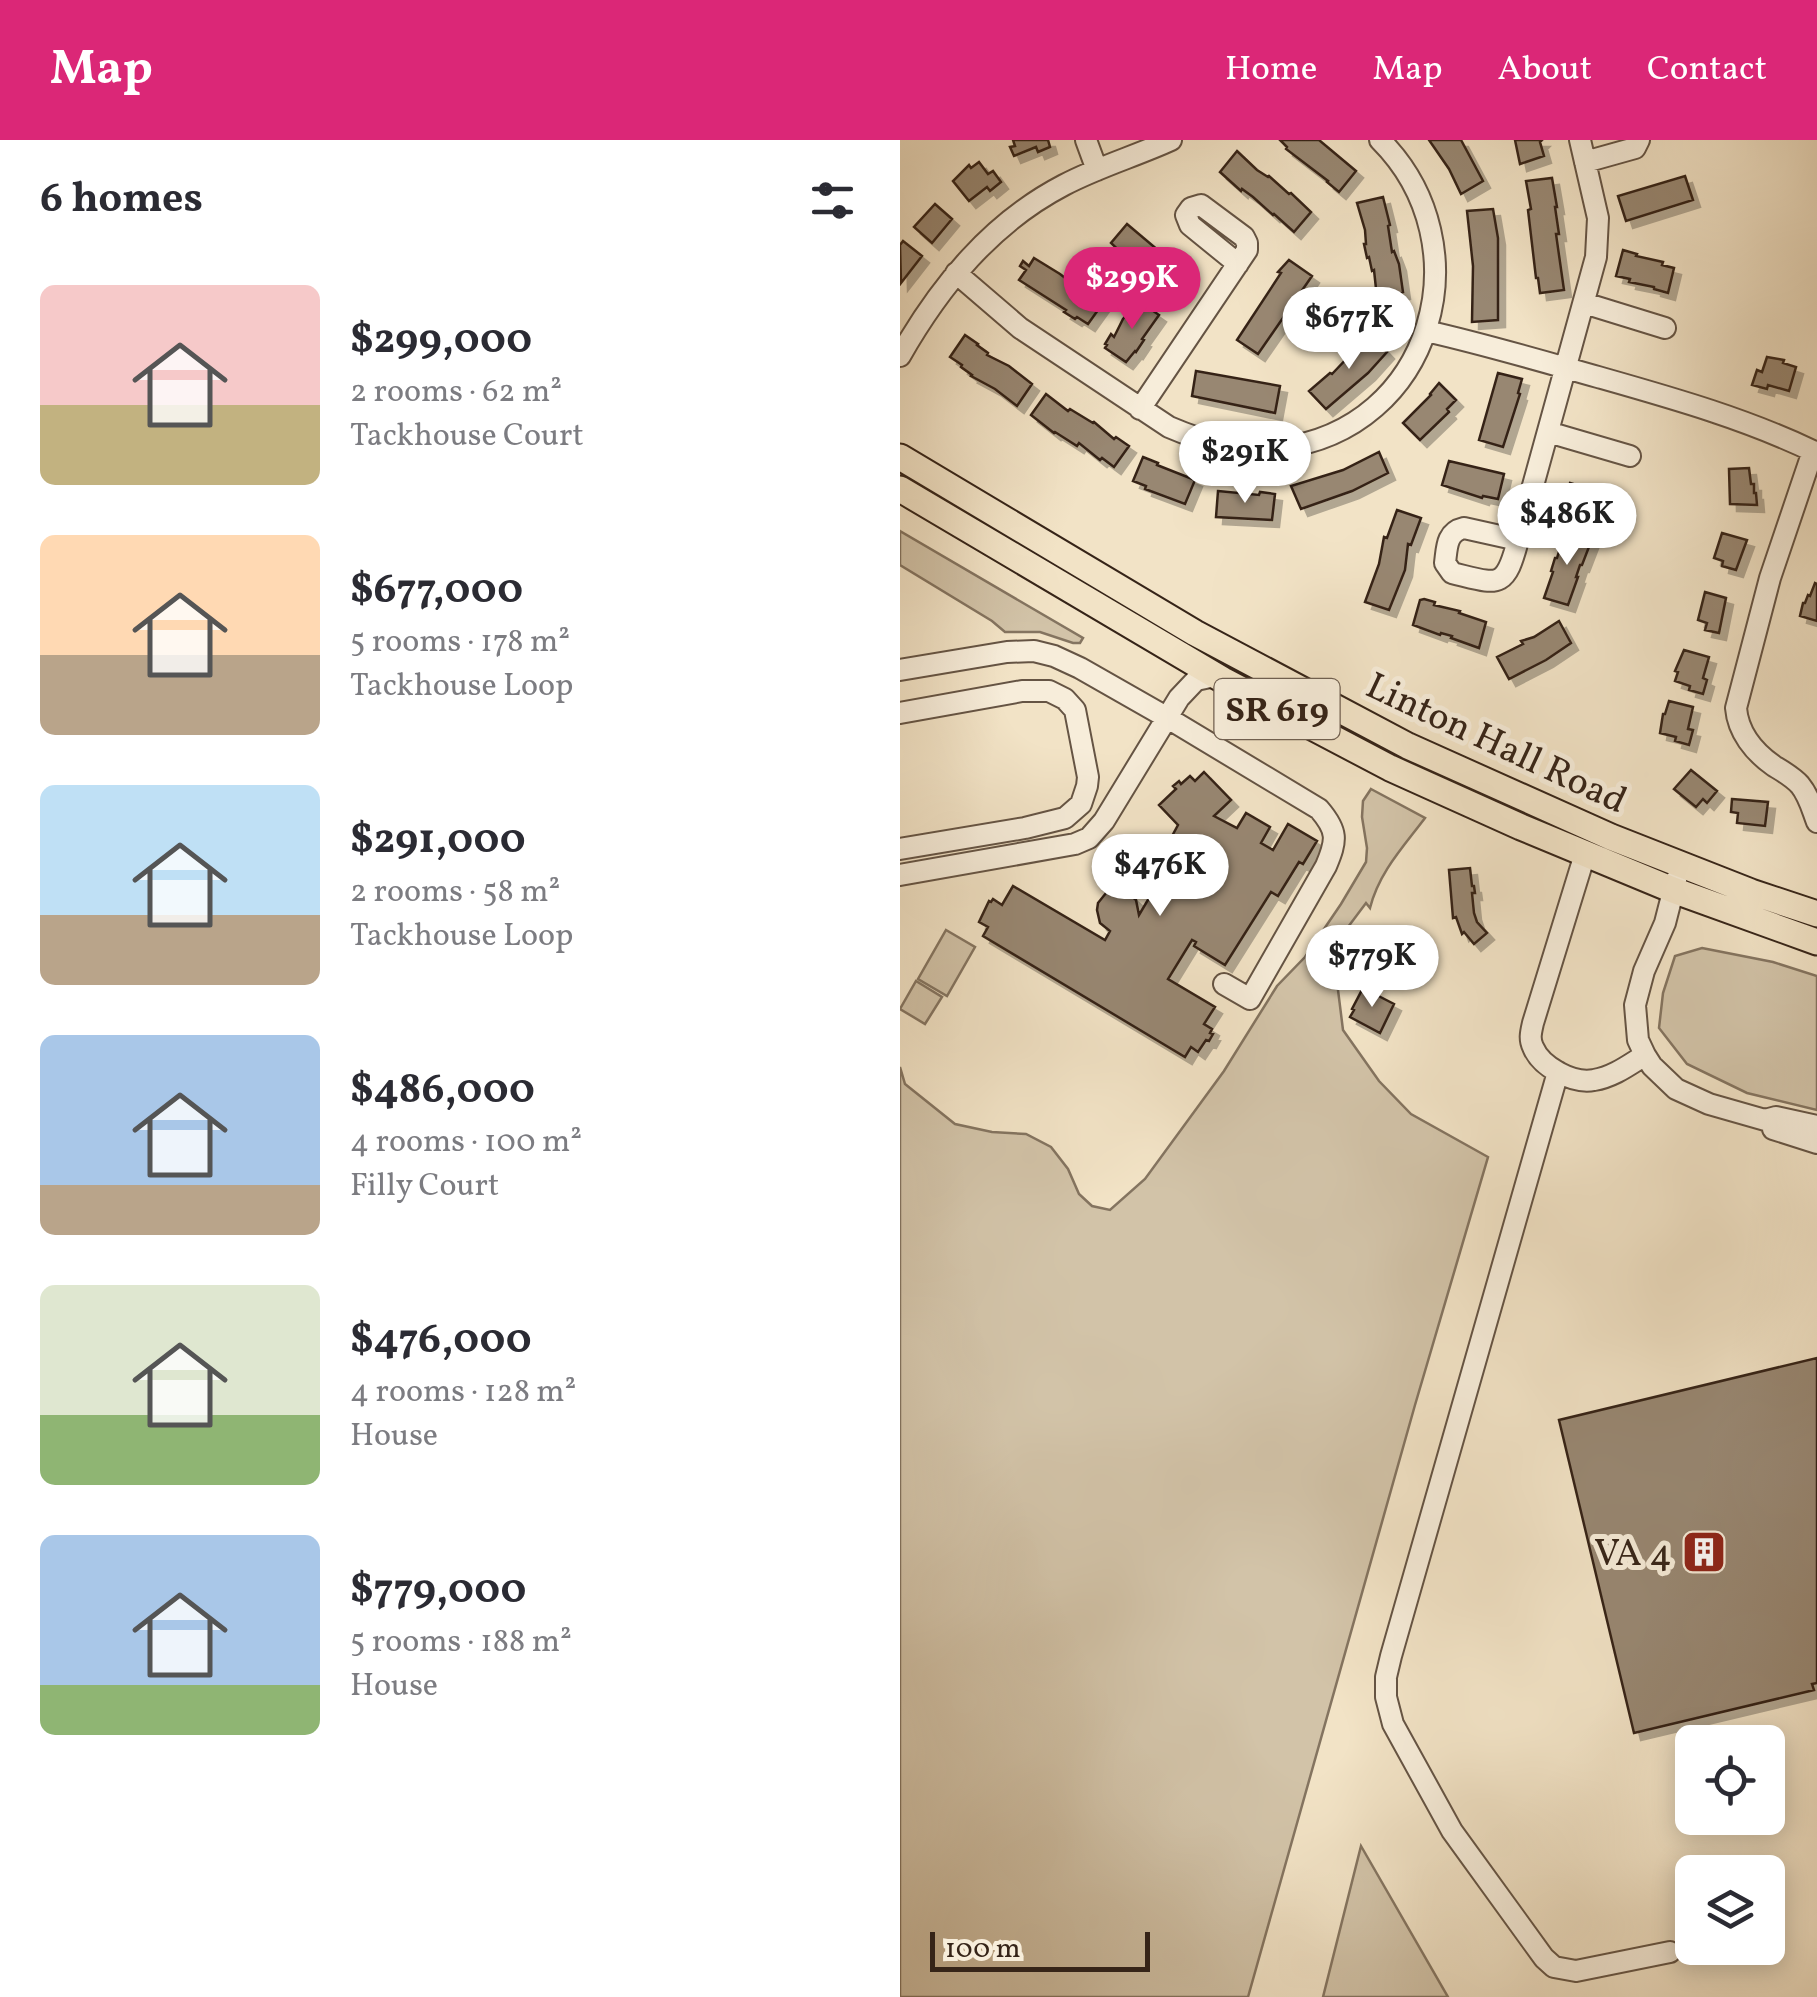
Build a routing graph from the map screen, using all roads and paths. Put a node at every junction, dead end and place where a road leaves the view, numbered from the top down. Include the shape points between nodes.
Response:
1 (1086, 140) edge
2 (1171, 140) edge
3 (1380, 140) edge
4 (1580, 140) edge
5 (1639, 140) edge
6 (1585, 162) junction
7 (1097, 170) junction
8 (1238, 264) dead end
9 (956, 273) junction
10 (1584, 303) junction
11 (1666, 328) dead end
12 (1426, 331) junction
13 (900, 356) edge
14 (1566, 368) junction
15 (1140, 409) junction
16 (1548, 432) junction
17 (1815, 452) edge
18 (1630, 456) dead end
19 (900, 457) edge
20 (900, 489) edge
21 (1518, 540) dead end
22 (900, 670) edge
23 (1215, 676) junction
24 (900, 712) edge
25 (1166, 717) junction
26 (1817, 822) edge
27 (900, 849) edge
28 (1586, 854) junction
29 (900, 875) edge
30 (1676, 878) junction
31 (1817, 914) edge
32 (1817, 942) edge
33 (1224, 984) dead end
34 (1645, 1055) junction
35 (1558, 1072) junction
36 (1765, 1120) junction
37 (1817, 1126) edge
38 (1817, 1143) edge
39 (1670, 1952) dead end

1 - 7 street
2 - 7 street
3 - 12 street via 1404,169 1432,238 1436,284
4 - 6 street
5 - 6 street via 1635,148
6 - 10 street via 1598,240
7 - 9 street via 1033,204
8 - 15 street
9 - 13 street
9 - 15 street via 1020,328
10 - 11 street
10 - 14 street
12 - 14 street
12 - 15 street via 1387,396 1341,429 1300,444 1262,450 1217,444
14 - 16 street
14 - 17 street via 1747,423
16 - 18 street
16 - 21 street
17 - 26 street via 1776,559 1736,708 1746,738 1802,787
19 - 30 main road, Linton Hall Road / SR 619 via 1293,686 1593,829
20 - 23 main road, Linton Hall Road / SR 619
22 - 25 street via 1034,651 1080,668
23 - 25 street via 1196,680
23 - 28 main road, Linton Hall Road / SR 619 via 1390,768
24 - 27 street via 1049,691 1076,710 1088,786 1065,818
25 - 29 street via 1089,838
25 - 33 street via 1307,800 1328,819 1334,835 1326,866 1250,999
28 - 30 main road, Linton Hall Road / SR 619
28 - 35 street via 1530,1034 1541,1060
30 - 31 main road, Linton Hall Road / SR 619
30 - 32 main road, Linton Hall Road / SR 619
30 - 34 street via 1635,1005
34 - 35 street via 1591,1081
34 - 36 street via 1676,1089
35 - 39 street via 1391,1656 1386,1697 1393,1724 1452,1832 1554,1967 1576,1972
36 - 37 street
36 - 38 street

